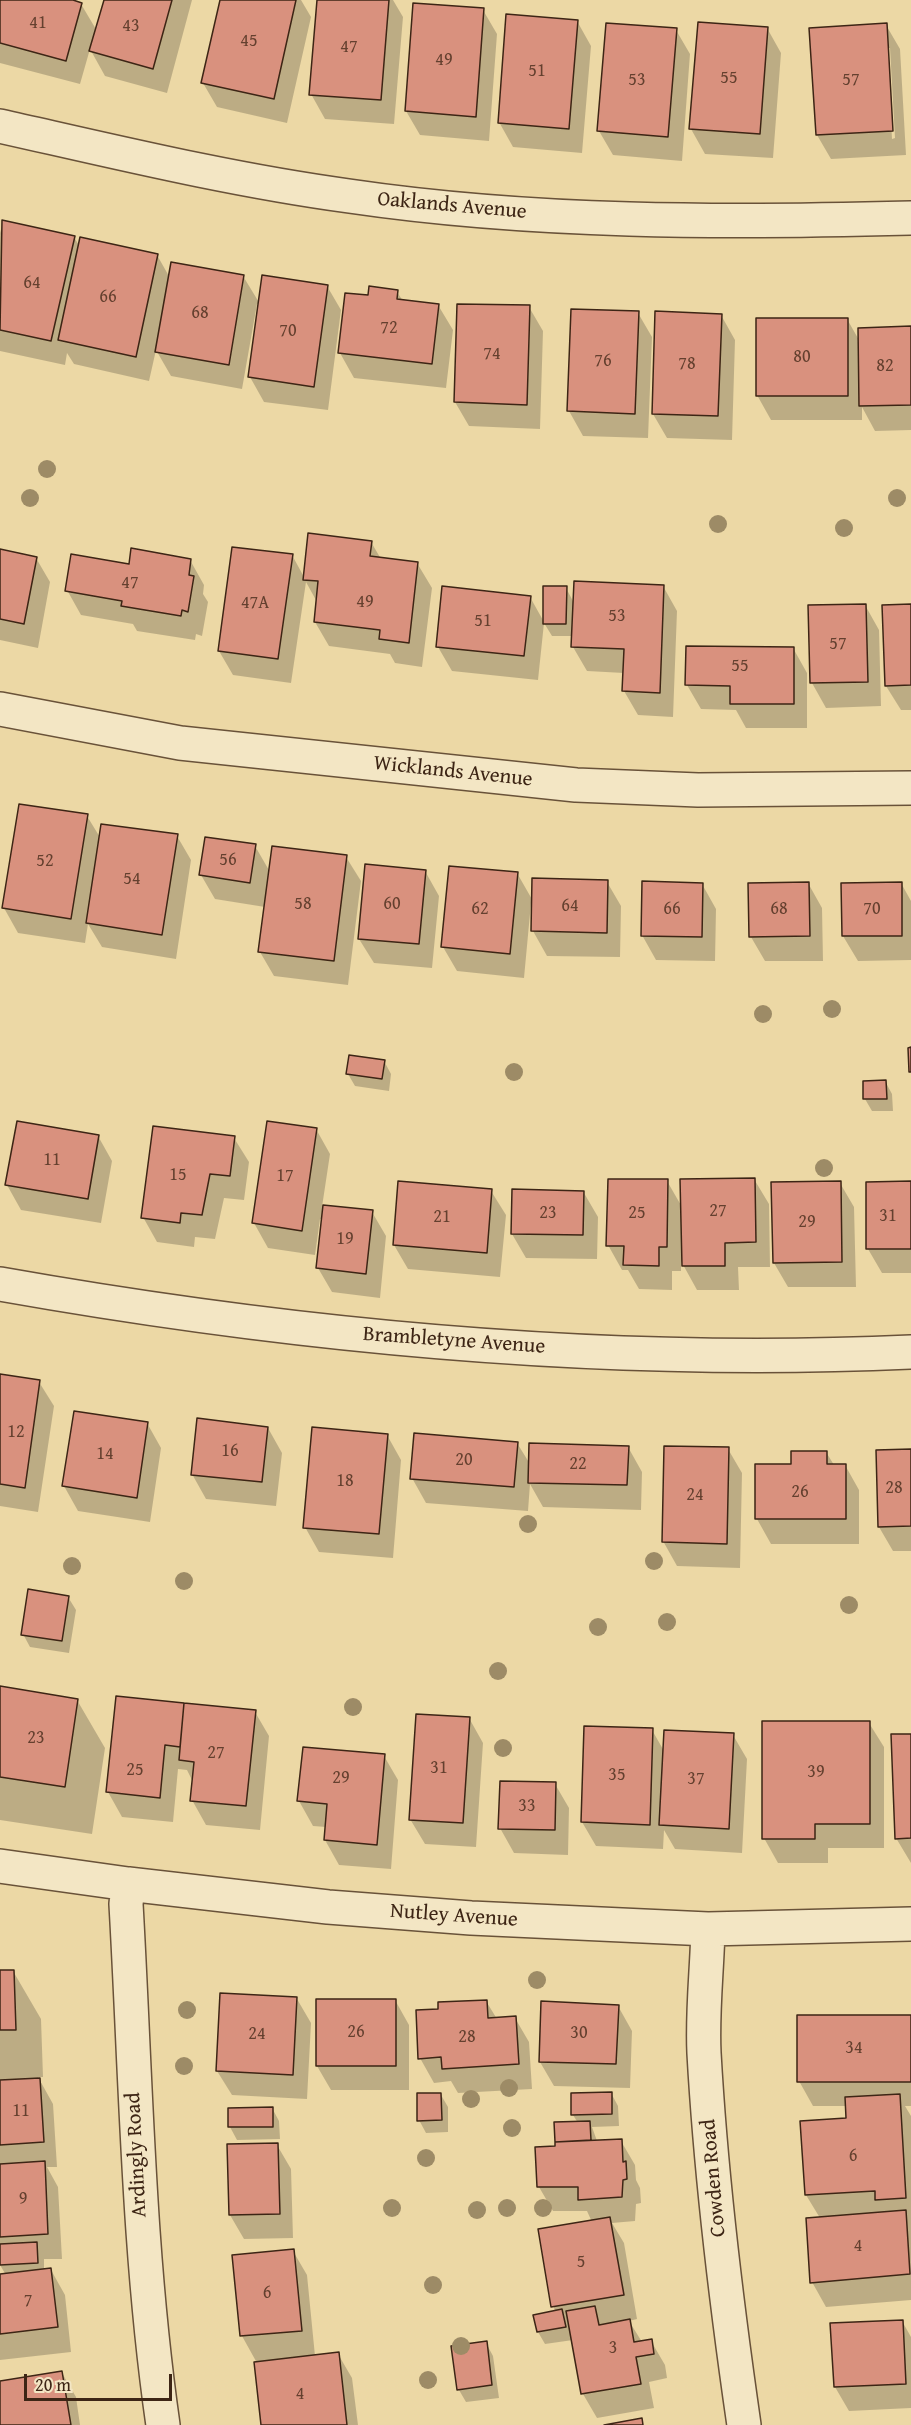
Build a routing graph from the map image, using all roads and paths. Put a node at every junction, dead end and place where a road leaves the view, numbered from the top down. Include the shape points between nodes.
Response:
1 (0, 126) edge
2 (911, 218) edge
3 (0, 709) edge
4 (911, 788) edge
5 (0, 1284) edge
6 (911, 1352) edge
7 (0, 1866) edge
8 (128, 1884) junction
9 (911, 1924) edge
10 (708, 1929) junction
11 (163, 2425) edge
12 (744, 2425) edge

1 - 2 street, Oaklands Avenue via 162,163 351,197 470,209 718,221
3 - 4 street, Wicklands Avenue via 180,743 576,785 698,790
5 - 6 street, Brambletyne Avenue via 234,1320 453,1342 669,1354
7 - 8 street, Nutley Avenue
8 - 10 street, Nutley Avenue via 380,1911
8 - 11 street, Ardingly Road via 141,2228
9 - 10 street, Nutley Avenue
10 - 12 street, Cowden Road via 704,2051 708,2115 716,2222

